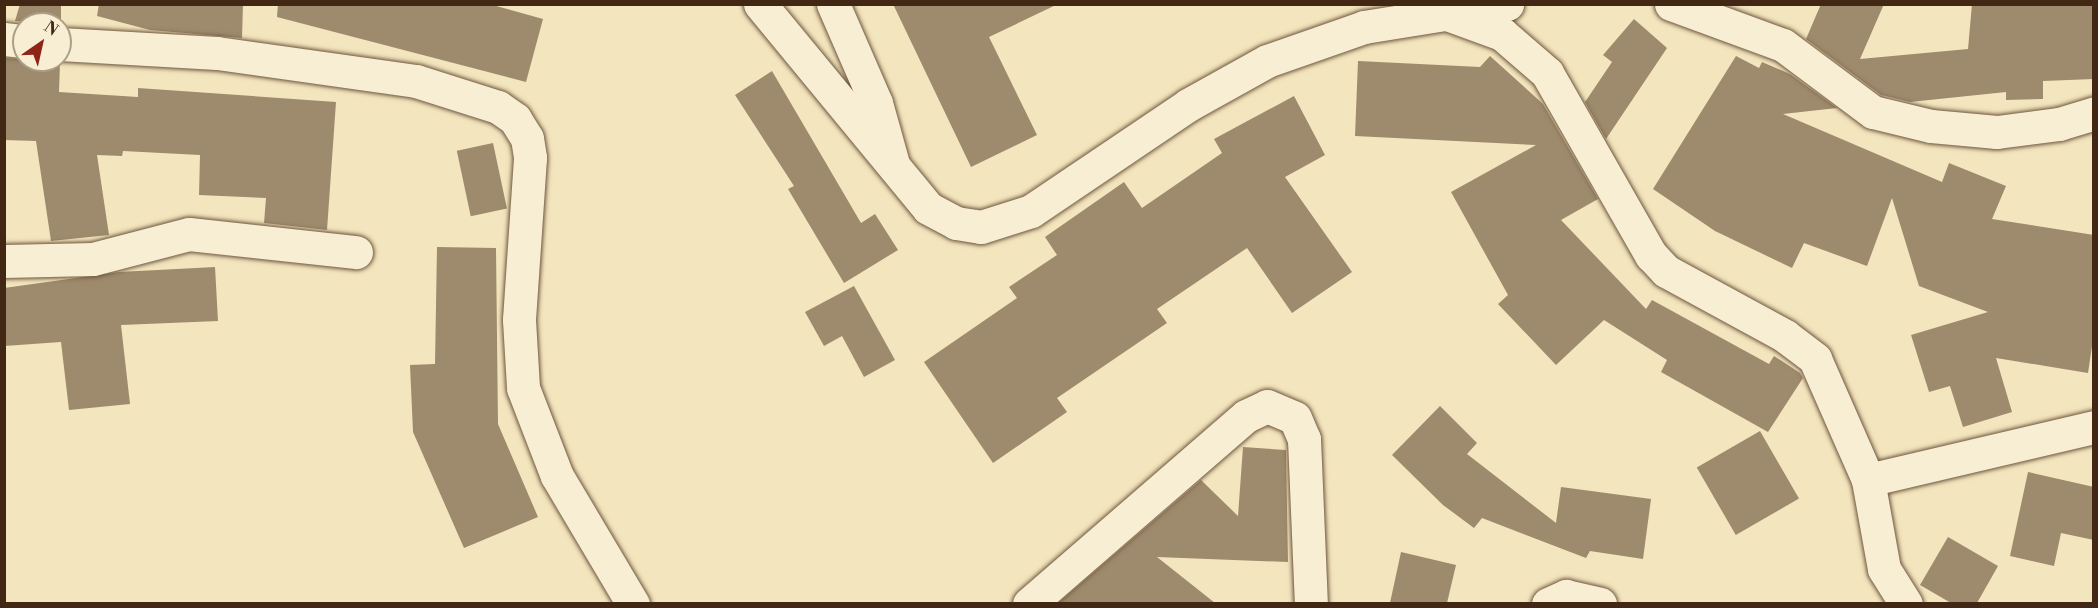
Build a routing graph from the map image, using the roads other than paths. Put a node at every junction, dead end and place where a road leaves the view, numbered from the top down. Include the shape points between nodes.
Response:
1 (760, 4) edge
2 (833, 4) edge
3 (1508, 4) edge
4 (1671, 4) edge
5 (1440, 11) junction
6 (72, 45) edge
7 (2094, 113) edge
8 (896, 175) junction
9 (356, 252) dead end
10 (4, 261) edge
11 (2094, 427) edge
12 (1868, 480) junction
13 (633, 603) edge
14 (1029, 603) edge
15 (1311, 603) edge
16 (1548, 603) edge
17 (1600, 603) edge
18 (1906, 603) edge

1 - 8 street
2 - 8 street via 876,103
3 - 5 street
4 - 7 street via 1784,45 1873,112 1931,126 1997,132
5 - 8 street via 1364,27 1267,60 1006,223 956,223 928,208
5 - 12 street via 1502,34 1547,73 1576,129 1666,271 1785,336 1815,359
6 - 13 street via 217,53 416,81 498,107 515,119 527,138 530,158 519,320 523,388 557,476
9 - 10 street via 189,234 93,259
11 - 12 street
12 - 18 street via 1884,569
14 - 15 street via 1246,416 1267,406 1295,418 1304,439
16 - 17 street via 1566,596

